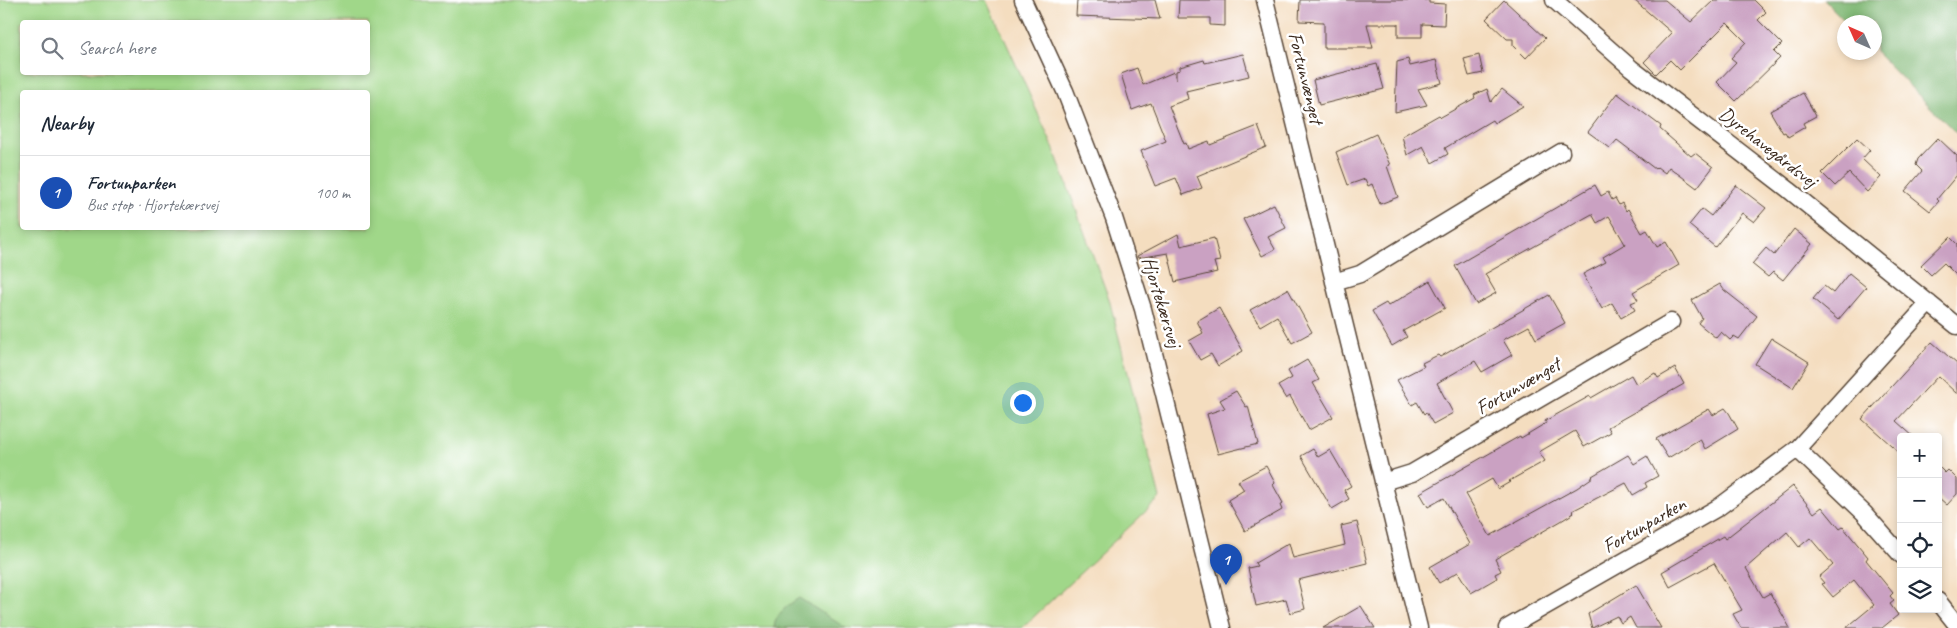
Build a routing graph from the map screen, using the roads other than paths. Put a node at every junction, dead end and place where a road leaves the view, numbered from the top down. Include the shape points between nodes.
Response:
1 (1023, 0) edge
2 (1265, 0) edge
3 (1554, 0) edge
4 (1561, 152) dead end
5 (1334, 282) junction
6 (1930, 303) junction
7 (1672, 322) dead end
8 (1957, 326) edge
9 (1797, 449) junction
10 (1384, 482) junction
11 (1897, 550) edge
12 (1942, 606) edge
13 (1957, 625) edge
14 (1222, 628) edge
15 (1419, 628) edge
16 (1507, 628) edge

1 - 14 street, Hjortekærsvej via 1065,91 1114,218 1143,309
2 - 5 street, Fortunvænget
3 - 6 street, Dyrehavegårdsvej via 1630,68 1790,190
4 - 5 street via 1360,274
5 - 10 street, Fortunvænget
6 - 8 street, Dyrehavegårdsvej
6 - 9 street, Fortunparken
7 - 10 street, Fortunvænget via 1412,473
9 - 11 street via 1864,513
9 - 16 street, Fortunparken via 1719,506
10 - 15 street, Fortunvænget
12 - 13 street

